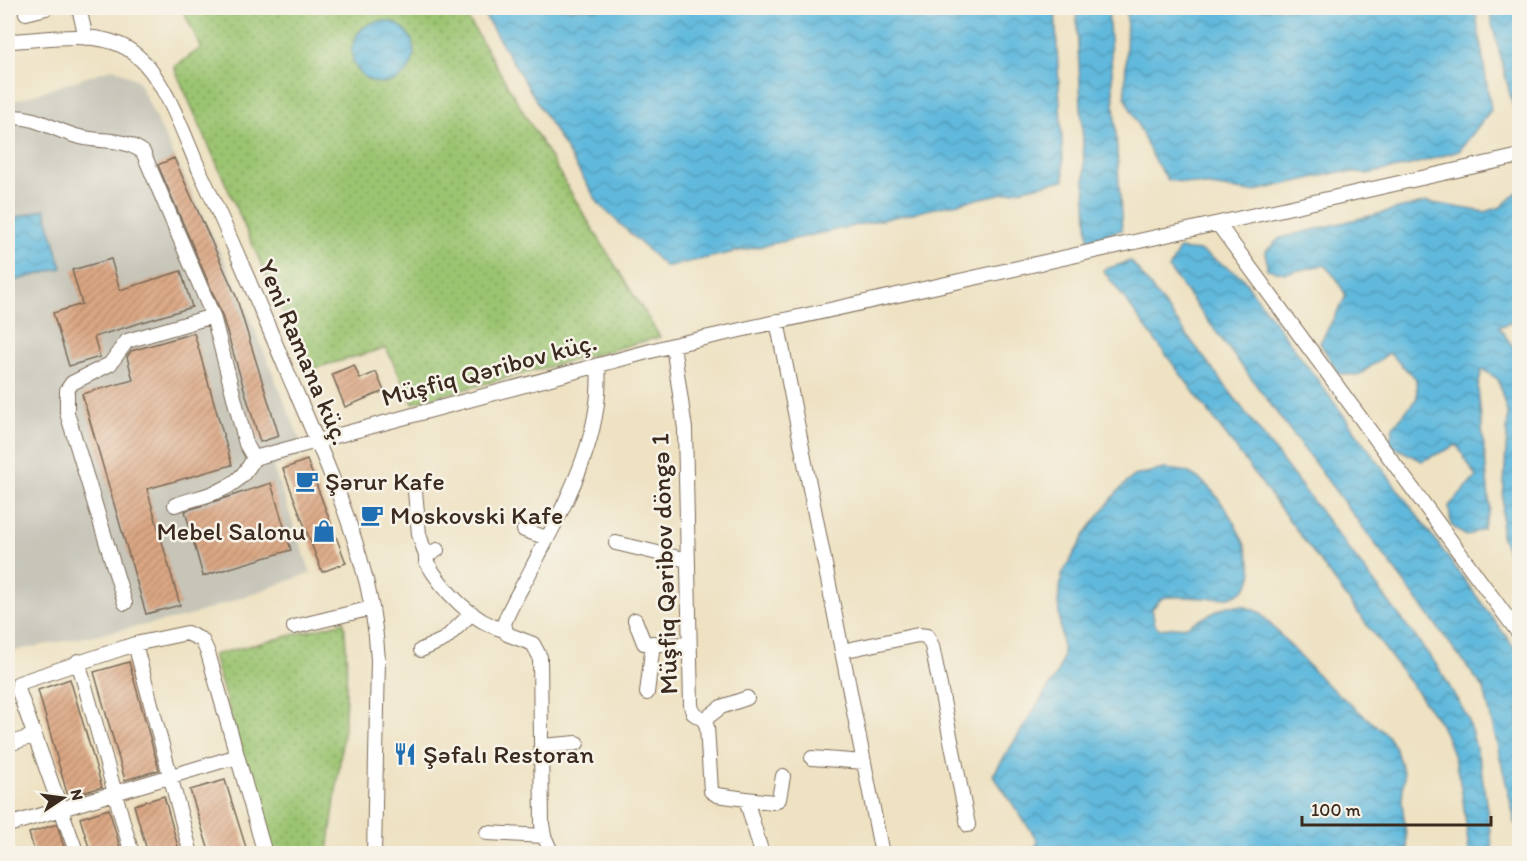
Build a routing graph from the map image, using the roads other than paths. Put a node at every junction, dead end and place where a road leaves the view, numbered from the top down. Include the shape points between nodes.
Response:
1 (46, 8) edge
2 (79, 8) edge
3 (26, 13) dead end
4 (86, 38) junction
5 (8, 41) edge
6 (8, 118) edge
7 (1520, 156) edge
8 (1218, 224) junction
9 (213, 316) junction
10 (777, 321) junction
11 (674, 345) junction
12 (598, 365) junction
13 (317, 440) junction
14 (254, 458) junction
15 (414, 491) dead end
16 (175, 505) dead end
17 (524, 530) dead end
18 (547, 538) junction
19 (616, 543) dead end
20 (687, 560) junction
21 (126, 603) dead end
22 (372, 608) junction
23 (472, 613) junction
24 (635, 620) dead end
25 (294, 627) dead end
26 (504, 630) junction
27 (1520, 635) edge
28 (653, 643) junction
29 (135, 644) junction
30 (689, 645) junction
31 (421, 650) dead end
32 (842, 651) junction
33 (78, 661) junction
34 (647, 693) dead end
35 (747, 698) dead end
36 (704, 720) junction
37 (33, 736) junction
38 (12, 742) dead end
39 (577, 743) dead end
40 (542, 746) junction
41 (235, 757) junction
42 (812, 758) dead end
43 (864, 762) junction
44 (170, 776) junction
45 (783, 776) dead end
46 (115, 793) junction
47 (746, 799) junction
48 (62, 807) junction
49 (8, 825) edge
50 (968, 825) dead end
51 (487, 833) dead end
52 (544, 836) junction
53 (77, 854) edge
54 (132, 854) edge
55 (191, 854) edge
56 (265, 854) edge
57 (374, 854) edge
58 (552, 854) edge
59 (762, 854) edge
60 (882, 854) edge

1 - 3 street
2 - 4 street
4 - 5 street, Yeni Ramana küç.
4 - 13 street, Yeni Ramana küç. via 107,40 126,48 160,84
6 - 9 street via 26,117 82,138 132,144 143,152
7 - 8 street, Müşfiq Qəribov küç.
8 - 10 street, Müşfiq Qəribov küç.
8 - 27 street
9 - 14 street via 246,444
9 - 21 street via 127,342 110,364 72,383 67,390 68,413
10 - 11 street, Müşfiq Qəribov küç.
10 - 32 street
11 - 12 street, Müşfiq Qəribov küç.
11 - 20 street, Müşfiq Qəribov döngə 1 via 685,429
12 - 13 street, Müşfiq Qəribov küç.
12 - 18 street via 597,413 589,441
13 - 14 street, Müşfiq Qəribov küç.
13 - 22 street, Yeni Ramana küç. via 360,556
14 - 16 street via 245,475 230,487
15 - 23 street via 419,534 432,553 426,561 456,600
17 - 18 street
18 - 26 street via 506,617
19 - 20 street
20 - 30 street, Müşfiq Qəribov döngə 1
22 - 25 street
22 - 57 street, Yeni Ramana küç. via 378,660
23 - 26 street via 484,623
23 - 31 street via 445,639
24 - 28 street via 644,643
26 - 40 street via 511,638 533,644 538,650
28 - 30 street
28 - 34 street
29 - 33 street
29 - 41 street via 187,633 202,640
29 - 44 street
30 - 36 street, Müşfiq Qəribov döngə 1 via 691,705 693,713
32 - 43 street
32 - 50 street via 927,636
33 - 37 street via 19,683
33 - 46 street
35 - 36 street via 721,707
36 - 47 street, Müşfiq Qəribov döngə 1 via 711,790 717,795
37 - 38 street
37 - 48 street
39 - 40 street
40 - 52 street
41 - 44 street
41 - 56 street
42 - 43 street
43 - 60 street
44 - 46 street
44 - 55 street
45 - 47 street via 778,799
46 - 48 street
46 - 54 street
47 - 59 street
48 - 49 street
48 - 53 street
51 - 52 street
52 - 58 street

